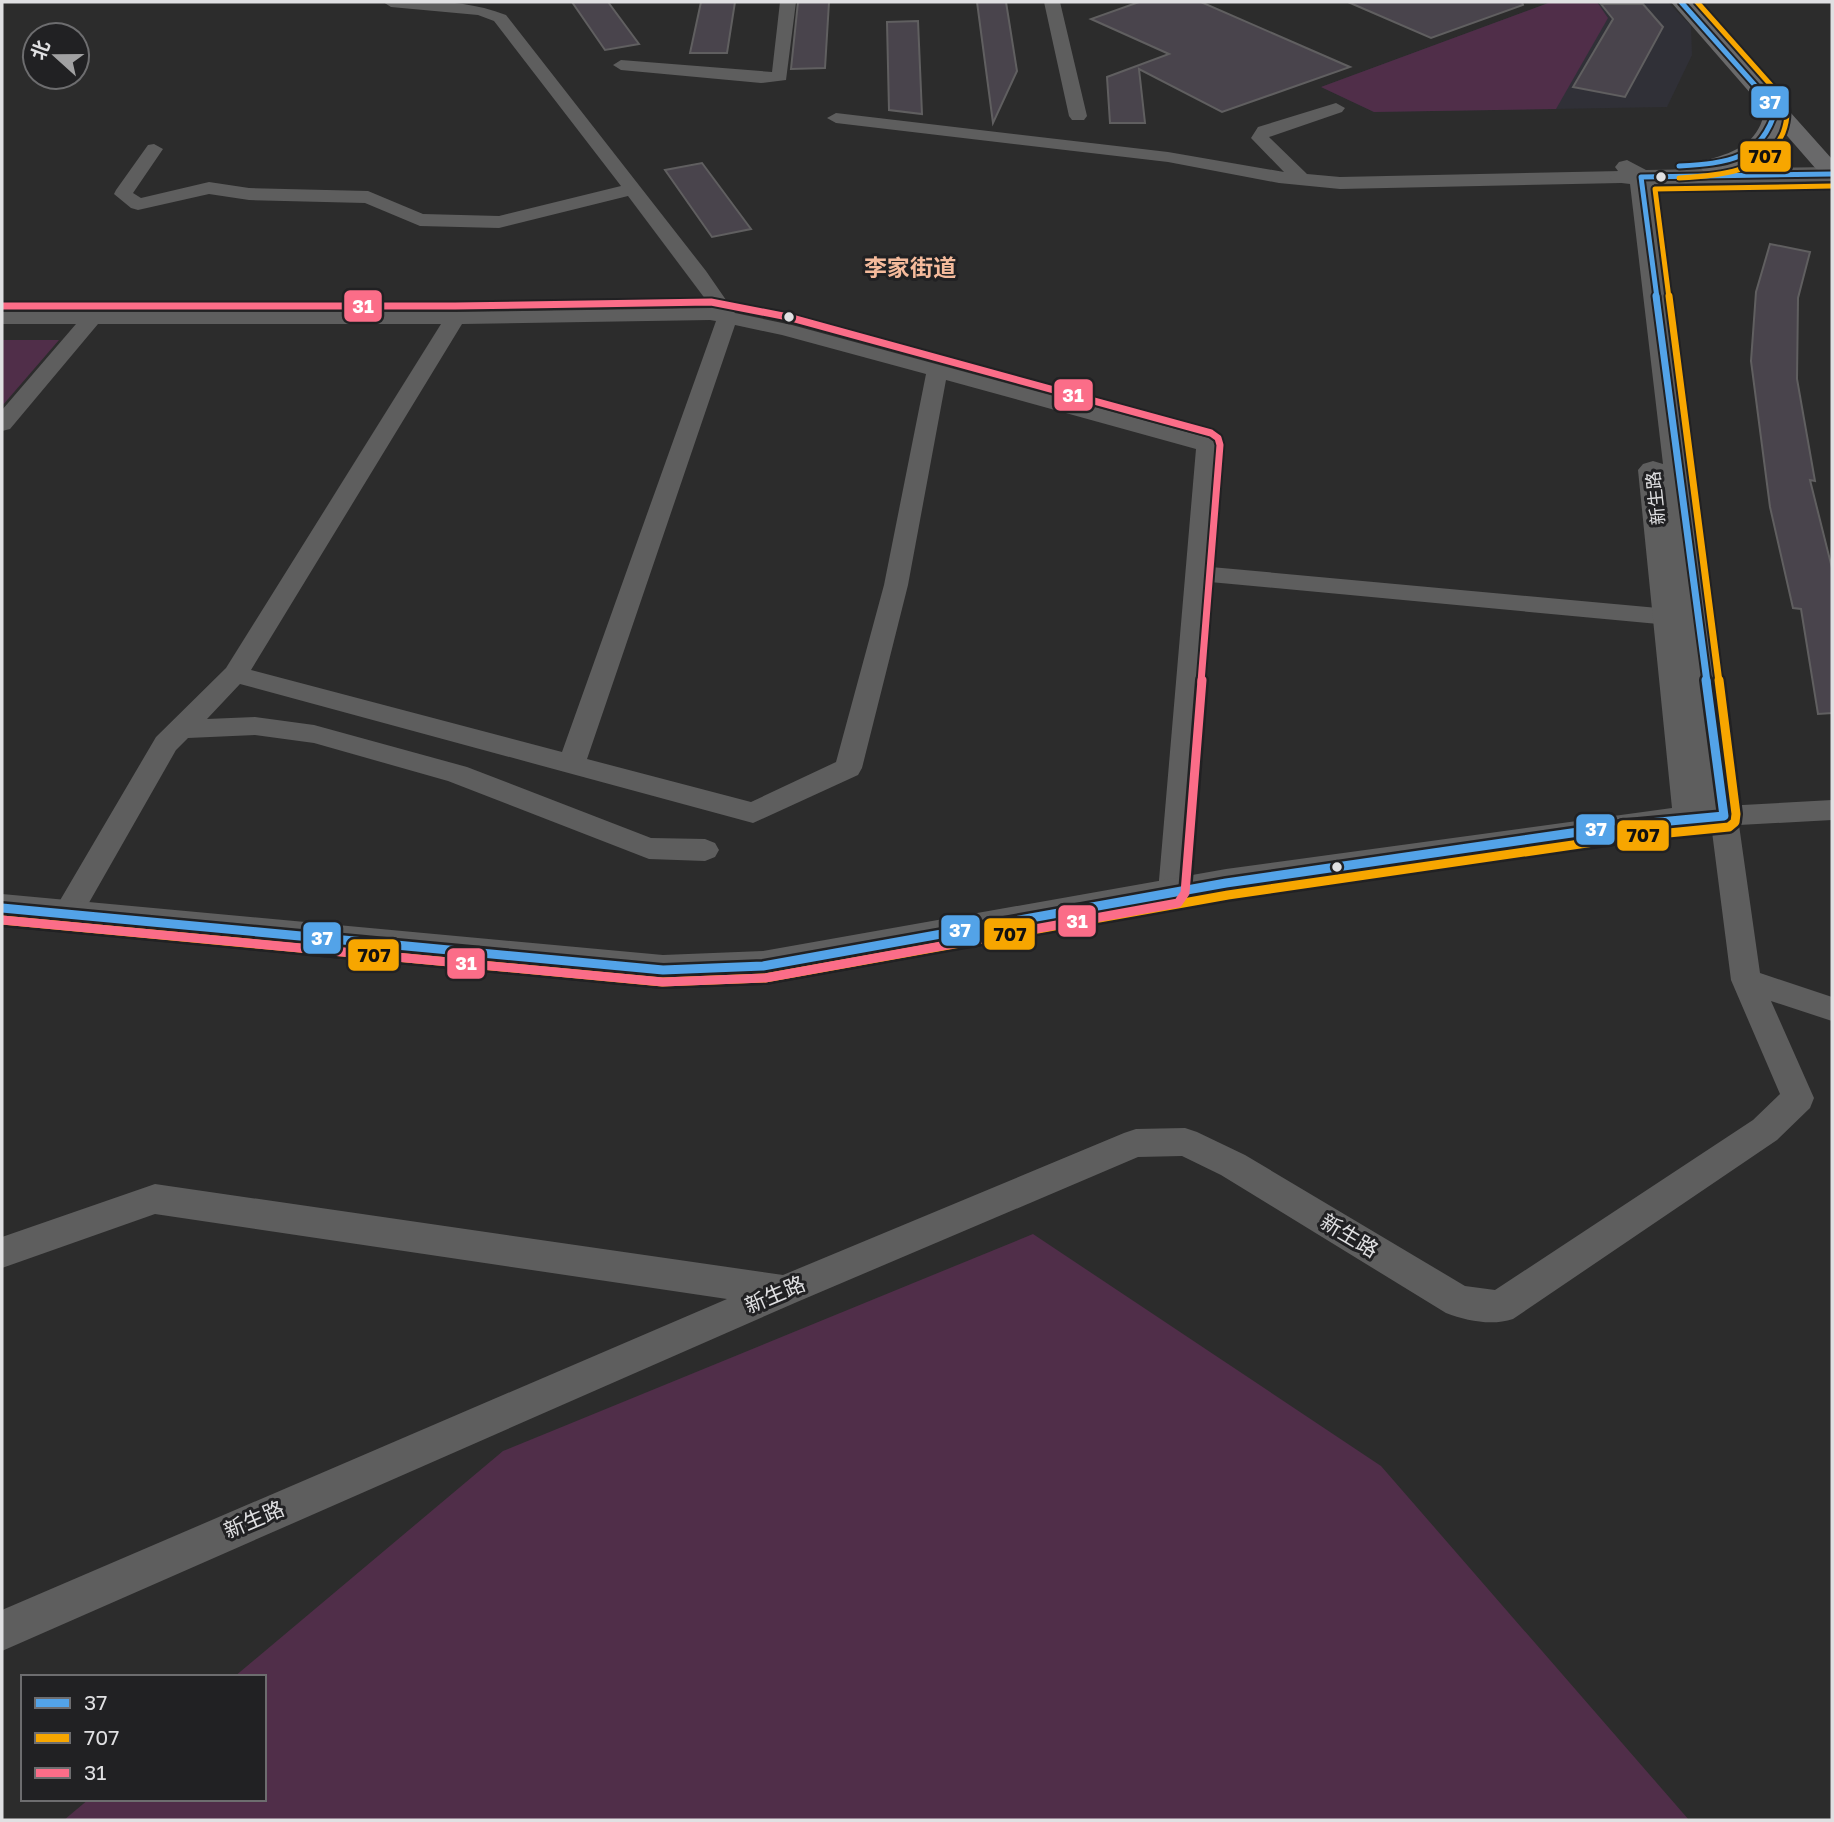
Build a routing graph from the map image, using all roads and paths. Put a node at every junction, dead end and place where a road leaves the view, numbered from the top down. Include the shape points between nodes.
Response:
1 (391, 2) edge
2 (788, 2) edge
3 (1052, 2) edge
4 (1681, 2) edge
5 (1700, 2) edge
6 (621, 65) dead end
7 (1336, 108) dead end
8 (1776, 109) junction
9 (1078, 116) dead end
10 (836, 118) dead end
11 (154, 149) dead end
12 (1831, 164) edge
13 (1711, 166) junction
14 (1630, 173) junction
15 (1301, 179) junction
16 (632, 189) junction
17 (727, 317) junction
18 (2, 318) edge
19 (92, 318) junction
20 (454, 318) junction
21 (937, 373) junction
22 (2, 424) edge
23 (1198, 573) junction
24 (1669, 617) junction
25 (235, 674) junction
26 (180, 729) junction
27 (572, 764) junction
28 (1832, 810) edge
29 (1708, 818) junction
30 (705, 850) dead end
31 (1172, 892) junction
32 (2, 908) edge
33 (67, 914) junction
34 (1746, 980) junction
35 (1832, 1009) edge
36 (2, 1252) edge
37 (784, 1291) junction
38 (2, 1631) edge

1 - 16 street via 481,11 500,18
2 - 6 street via 780,75 761,78
3 - 9 street
4 - 8 main road
5 - 12 main road
7 - 15 street via 1264,131 1260,138
8 - 12 main road
8 - 13 main road via 1775,126 1766,140 1750,153
10 - 15 street via 1168,157
11 - 16 street via 123,194 138,204 209,188 249,194 368,197 420,220 499,222
12 - 13 street
12 - 14 street
13 - 14 street
14 - 15 street via 1340,183
14 - 24 street, 新生路
14 - 29 street, 新生路
16 - 17 street
17 - 20 street via 688,313
17 - 21 street
17 - 27 street
18 - 19 street
19 - 20 street
19 - 22 street
20 - 25 street
21 - 23 street via 1208,445
21 - 27 street via 896,585 848,768 753,813
23 - 24 street
23 - 31 street
24 - 29 street, 新生路
25 - 26 street
25 - 27 street
26 - 30 street via 255,726 314,734 457,774 649,848
26 - 33 street via 166,744
28 - 29 street
29 - 31 street via 1614,827
29 - 34 street, 新生路
31 - 33 street via 763,965 663,970
32 - 33 street
34 - 35 street
34 - 37 street, 新生路 via 1798,1098 1765,1129 1500,1307 1459,1302 1234,1166 1185,1142 1136,1143
36 - 37 street via 155,1199
37 - 38 street, 新生路

